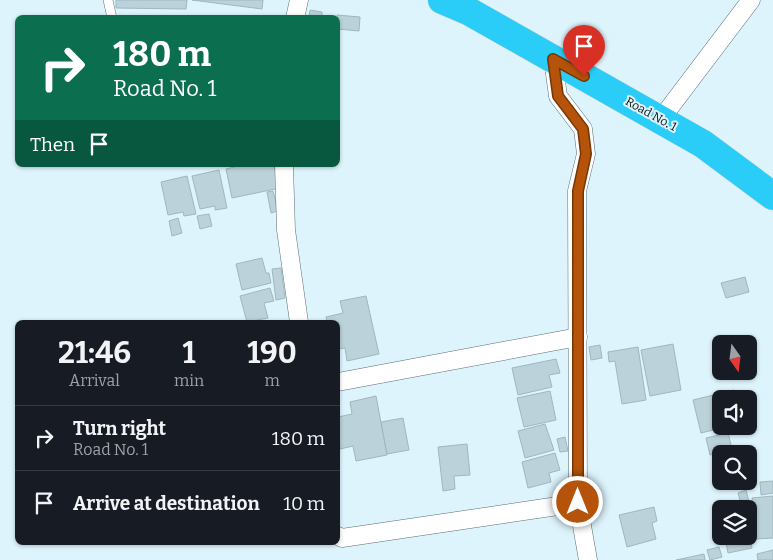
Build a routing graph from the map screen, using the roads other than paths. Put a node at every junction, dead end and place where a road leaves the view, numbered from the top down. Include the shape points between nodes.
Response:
1 (108, 0) edge
2 (299, 0) edge
3 (751, 0) edge
4 (448, 1) edge
5 (111, 15) edge
6 (296, 15) edge
7 (553, 59) junction
8 (661, 120) junction
9 (284, 167) edge
10 (773, 196) edge
11 (299, 320) edge
12 (578, 337) junction
13 (340, 382) edge
14 (578, 502) junction
15 (340, 537) edge
16 (588, 560) edge

1 - 5 lane
2 - 6 street
3 - 8 street
4 - 7 highway, Road No. 1
7 - 8 highway, Road No. 1
7 - 12 street via 558,96 583,129 586,154 578,191
8 - 10 highway, Road No. 1 via 703,144
9 - 11 street via 286,230
12 - 13 street
12 - 14 street
14 - 15 street
14 - 16 street

